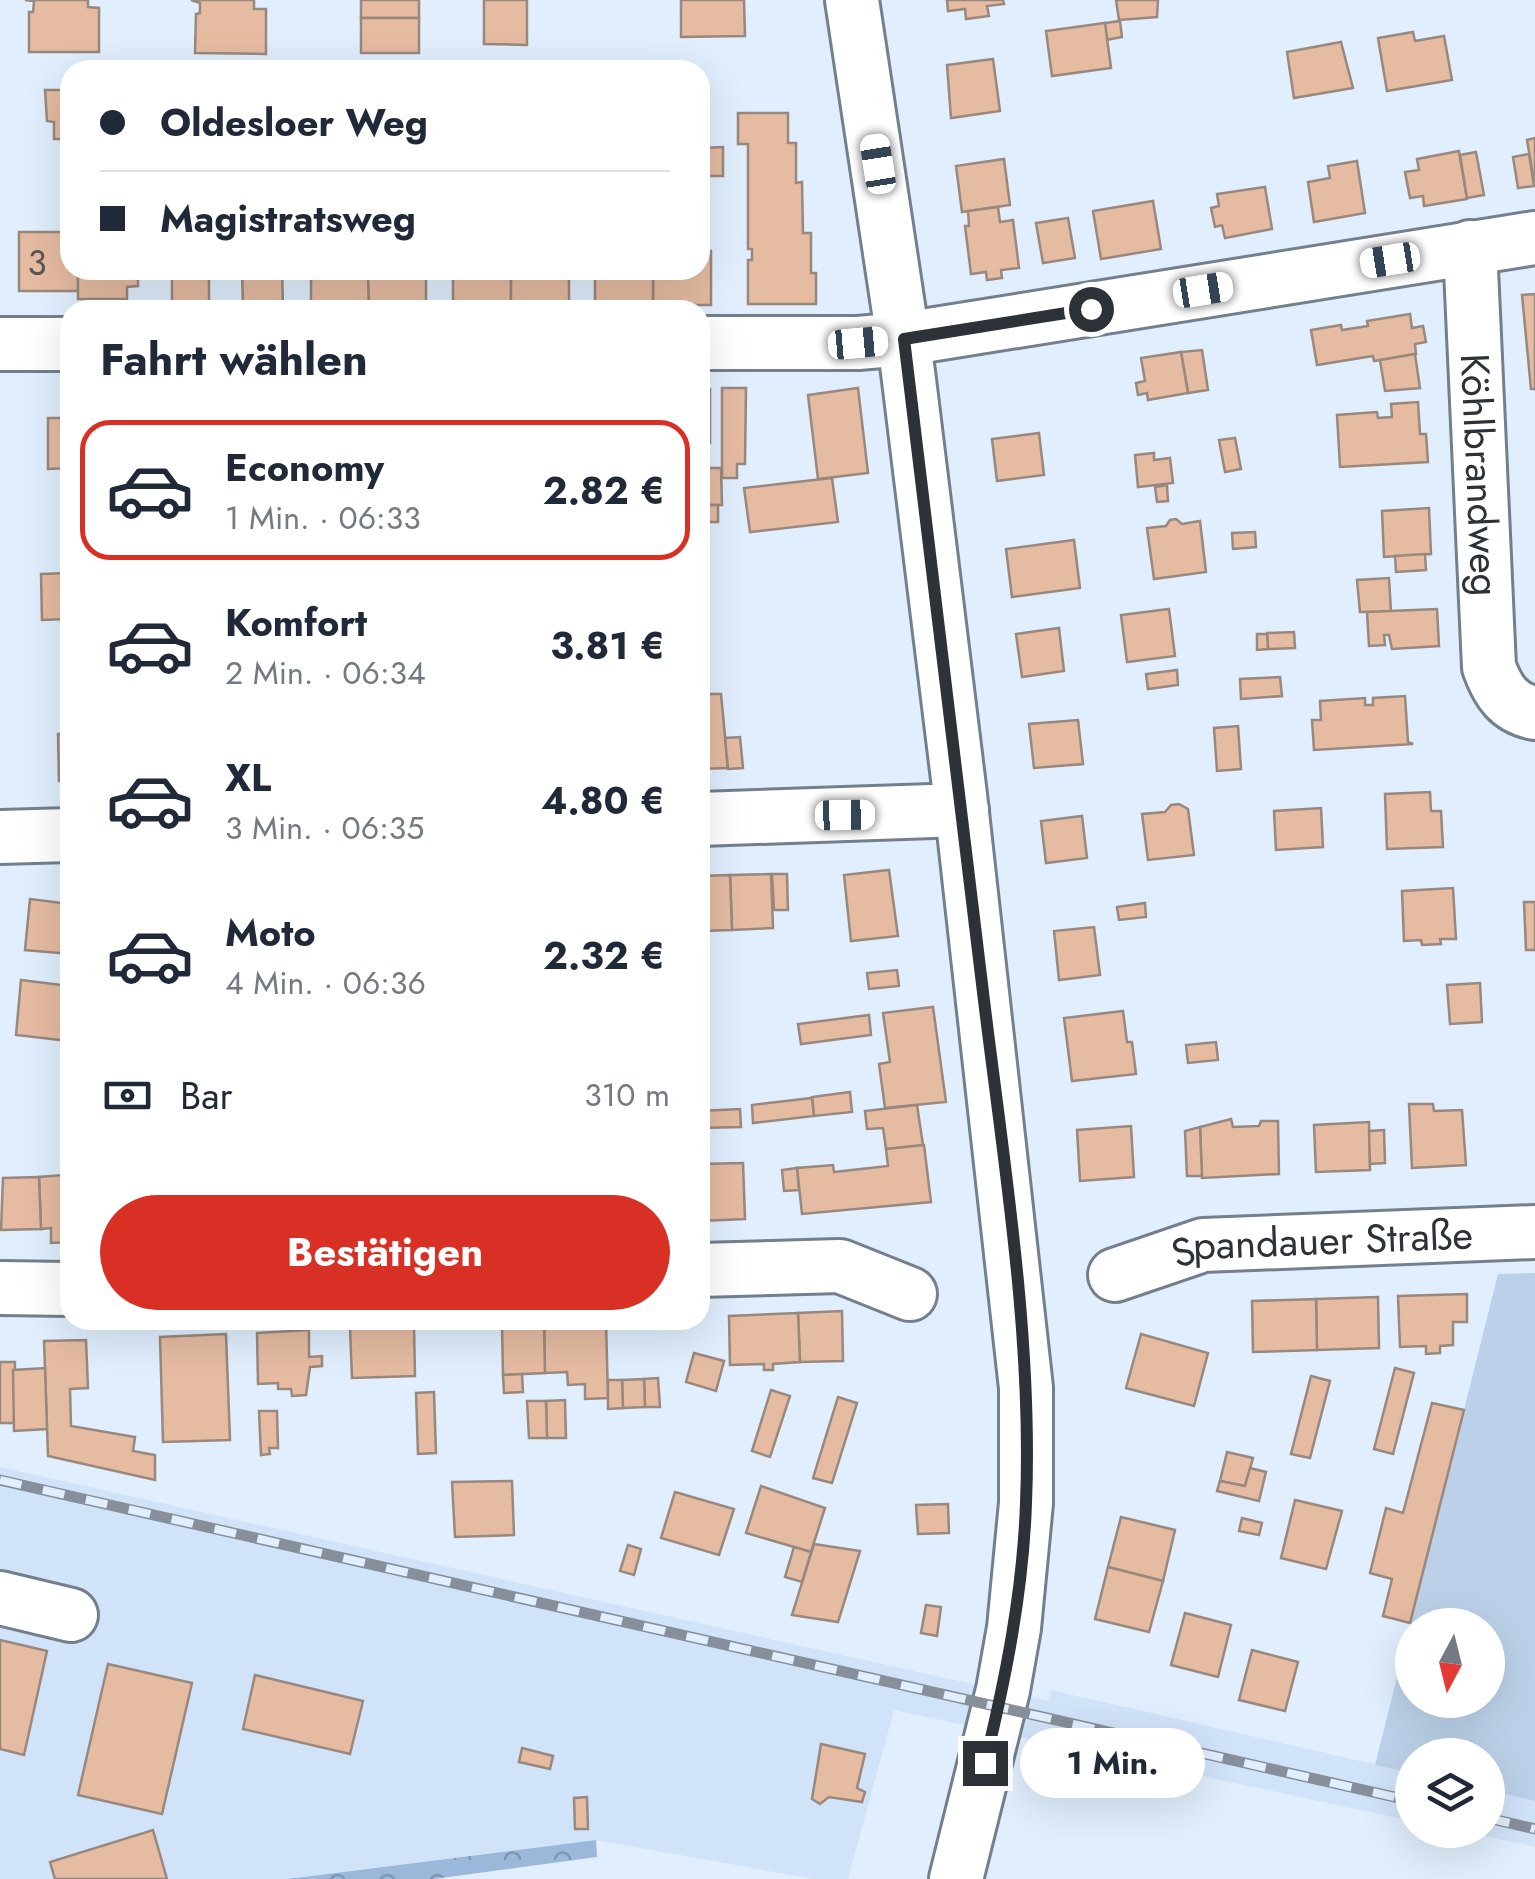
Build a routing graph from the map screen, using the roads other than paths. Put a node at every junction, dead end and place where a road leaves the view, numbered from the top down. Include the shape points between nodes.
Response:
1 (852, 0) edge
2 (1535, 238) edge
3 (1470, 248) junction
4 (904, 339) junction
5 (710, 343) edge
6 (0, 344) edge
7 (60, 344) edge
8 (1519, 705) edge
9 (962, 810) junction
10 (710, 819) edge
11 (60, 835) edge
12 (0, 837) edge
13 (1535, 1232) edge
14 (710, 1270) edge
15 (1114, 1275) dead end
16 (0, 1288) edge
17 (60, 1288) edge
18 (910, 1294) dead end
19 (0, 1598) edge
20 (71, 1615) dead end
21 (962, 1857) edge

1 - 4 street
2 - 3 street
3 - 4 street
3 - 8 street, Köhlbrandweg via 1489,667
4 - 5 street
4 - 9 street
6 - 7 street
9 - 10 street
9 - 21 street via 1023,1340 1028,1440 1014,1628
11 - 12 street
13 - 15 street, Spandauer Straße via 1203,1244
14 - 18 street via 840,1266
16 - 17 street
19 - 20 street

